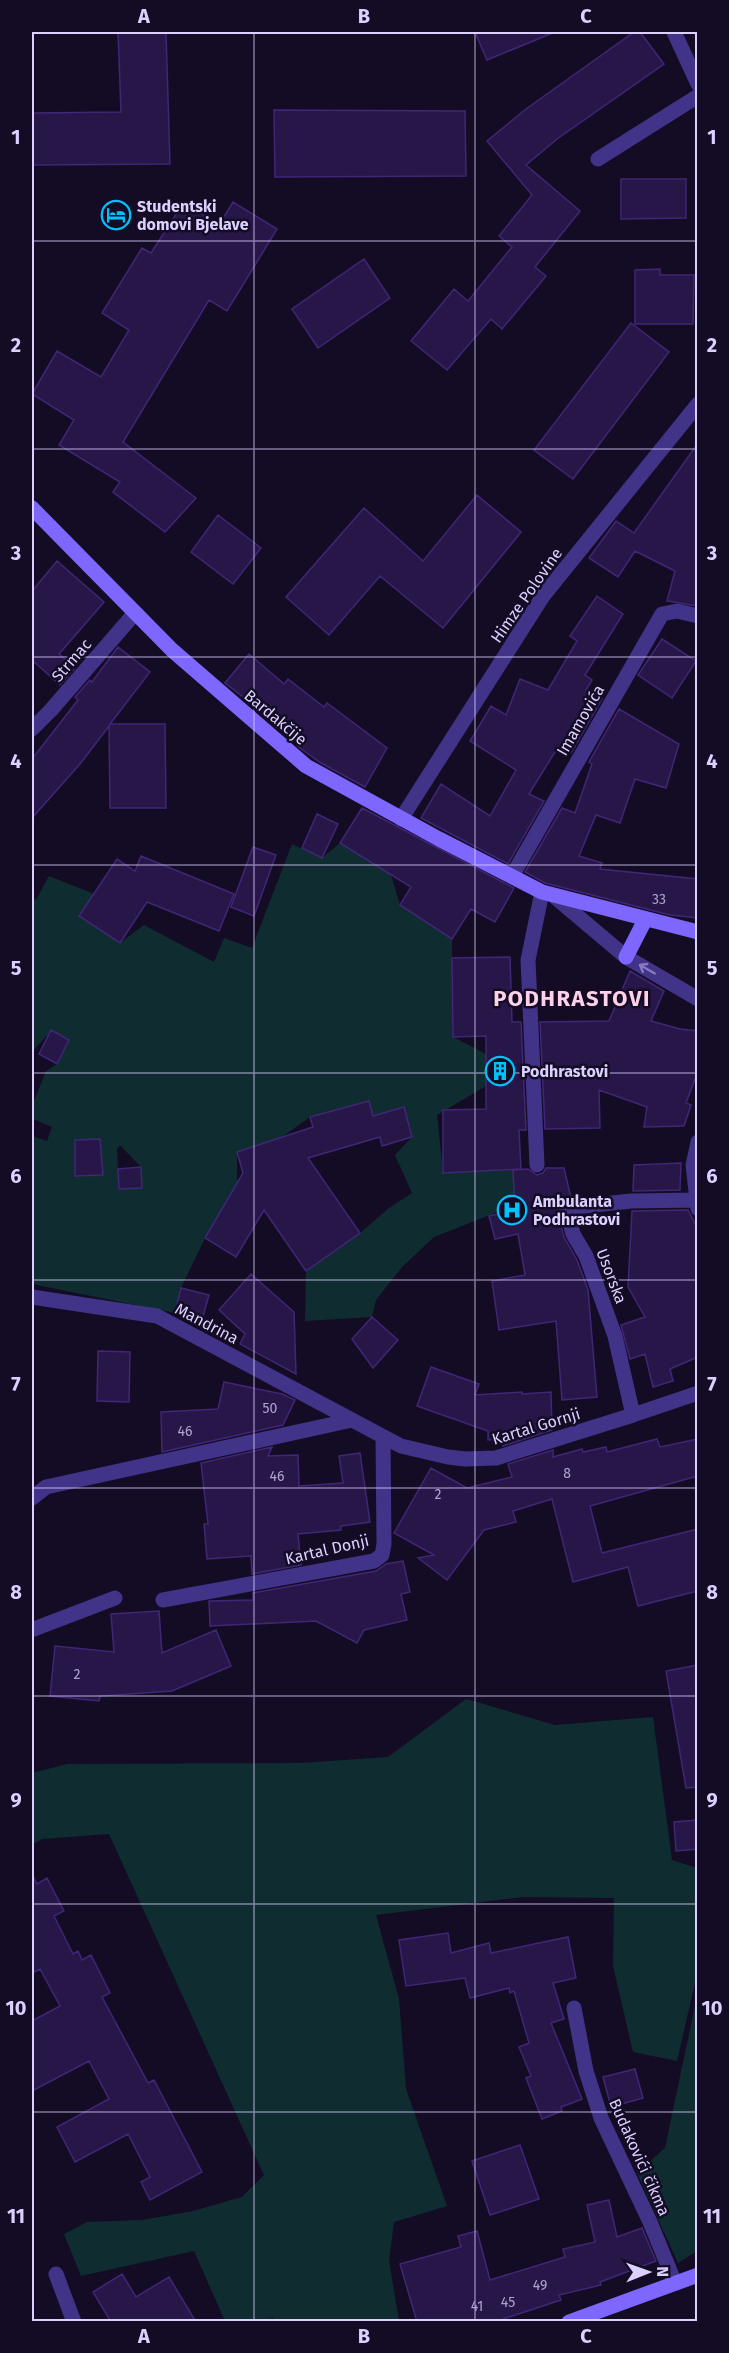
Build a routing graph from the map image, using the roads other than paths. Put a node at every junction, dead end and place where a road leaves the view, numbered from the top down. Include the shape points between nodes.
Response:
1 (674, 32) edge
2 (698, 84) edge
3 (698, 96) edge
4 (598, 159) dead end
5 (698, 404) edge
6 (32, 508) edge
7 (135, 613) junction
8 (698, 616) edge
9 (32, 729) edge
10 (401, 819) junction
11 (512, 876) junction
12 (549, 895) junction
13 (645, 920) junction
14 (698, 932) edge
15 (626, 957) junction
16 (698, 999) edge
17 (698, 1142) edge
18 (537, 1165) dead end
19 (695, 1165) edge
20 (697, 1204) edge
21 (32, 1297) edge
22 (698, 1393) edge
23 (633, 1415) junction
24 (352, 1420) junction
25 (383, 1437) junction
26 (32, 1498) edge
27 (115, 1598) dead end
28 (163, 1600) dead end
29 (32, 1628) edge
30 (574, 2008) dead end
31 (56, 2274) dead end
32 (698, 2275) edge
33 (675, 2283) junction
34 (74, 2322) edge
35 (569, 2322) edge

1 - 2 street
3 - 4 street
5 - 10 street, Himze Polovine via 543,596
6 - 7 street, Bardakčije
7 - 9 street, Strmac
7 - 10 street, Bardakčije via 306,766
8 - 11 street, Imamovića via 677,611 662,614
10 - 11 street, Bardakčije
11 - 12 street, Bardakčije
12 - 13 street, Bardakčije
12 - 15 street, Bardakčije
12 - 18 street via 528,960
13 - 14 street, Bardakčije
13 - 15 street
16 -> 15 street, Bardakčije
17 - 19 street
19 - 20 street
20 - 23 street, Usorska via 631,1201 566,1208 615,1336
21 - 24 street, Mandrina via 157,1316
22 - 23 street, Kartal Gornji
23 - 25 street, Kartal Gornji via 496,1458 448,1457 418,1451
24 - 25 street, Kartal Gornji
24 - 26 street via 46,1487
25 - 28 street, Kartal Donji via 384,1544 382,1554 374,1561
27 - 29 street
30 - 33 street, Budakovići čikma via 586,2071 601,2118
31 - 34 street
32 - 33 street
33 - 35 street

